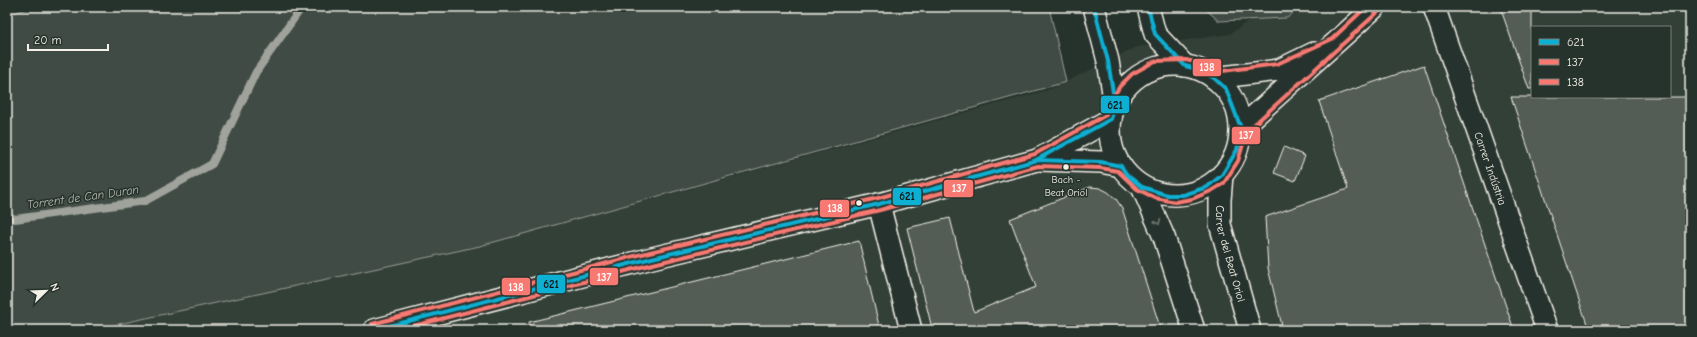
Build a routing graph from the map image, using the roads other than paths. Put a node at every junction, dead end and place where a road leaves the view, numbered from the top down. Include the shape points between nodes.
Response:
1 (1094, 7) edge
2 (1148, 7) edge
3 (1375, 7) edge
4 (1434, 7) edge
5 (1335, 44) junction
6 (1185, 66) junction
7 (1214, 78) junction
8 (1113, 112) junction
9 (1241, 128) junction
10 (1037, 160) junction
11 (1121, 166) junction
12 (1222, 175) junction
13 (1142, 186) junction
14 (880, 204) junction
15 (374, 330) edge
16 (911, 330) edge
17 (1194, 330) edge
18 (1250, 330) edge
19 (1547, 330) edge

1 - 8 street, Carrer del Beat Oriol via 1108,61
2 - 6 street, Carrer del Beat Oriol via 1155,34
3 - 5 street
4 - 19 street, Carrer Indústria
5 - 7 street via 1279,70
5 - 9 street
6 - 7 street, Carrer del Beat Oriol
6 - 8 street, Carrer del Beat Oriol via 1157,67 1135,78 1124,90
7 - 9 street, Carrer del Beat Oriol via 1226,89
8 - 10 street
8 - 11 street, Carrer del Beat Oriol via 1110,140
9 - 12 street, Carrer del Beat Oriol via 1237,150
10 - 11 street via 1101,162
10 - 14 street
11 - 13 street, Carrer del Beat Oriol via 1127,175
12 - 13 street, Carrer del Beat Oriol via 1207,187 1183,195 1167,195
12 - 18 street, Carrer del Beat Oriol via 1220,224
13 -> 17 street, Carrer del Beat Oriol via 1164,237
14 - 15 street via 652,258
14 - 16 street

